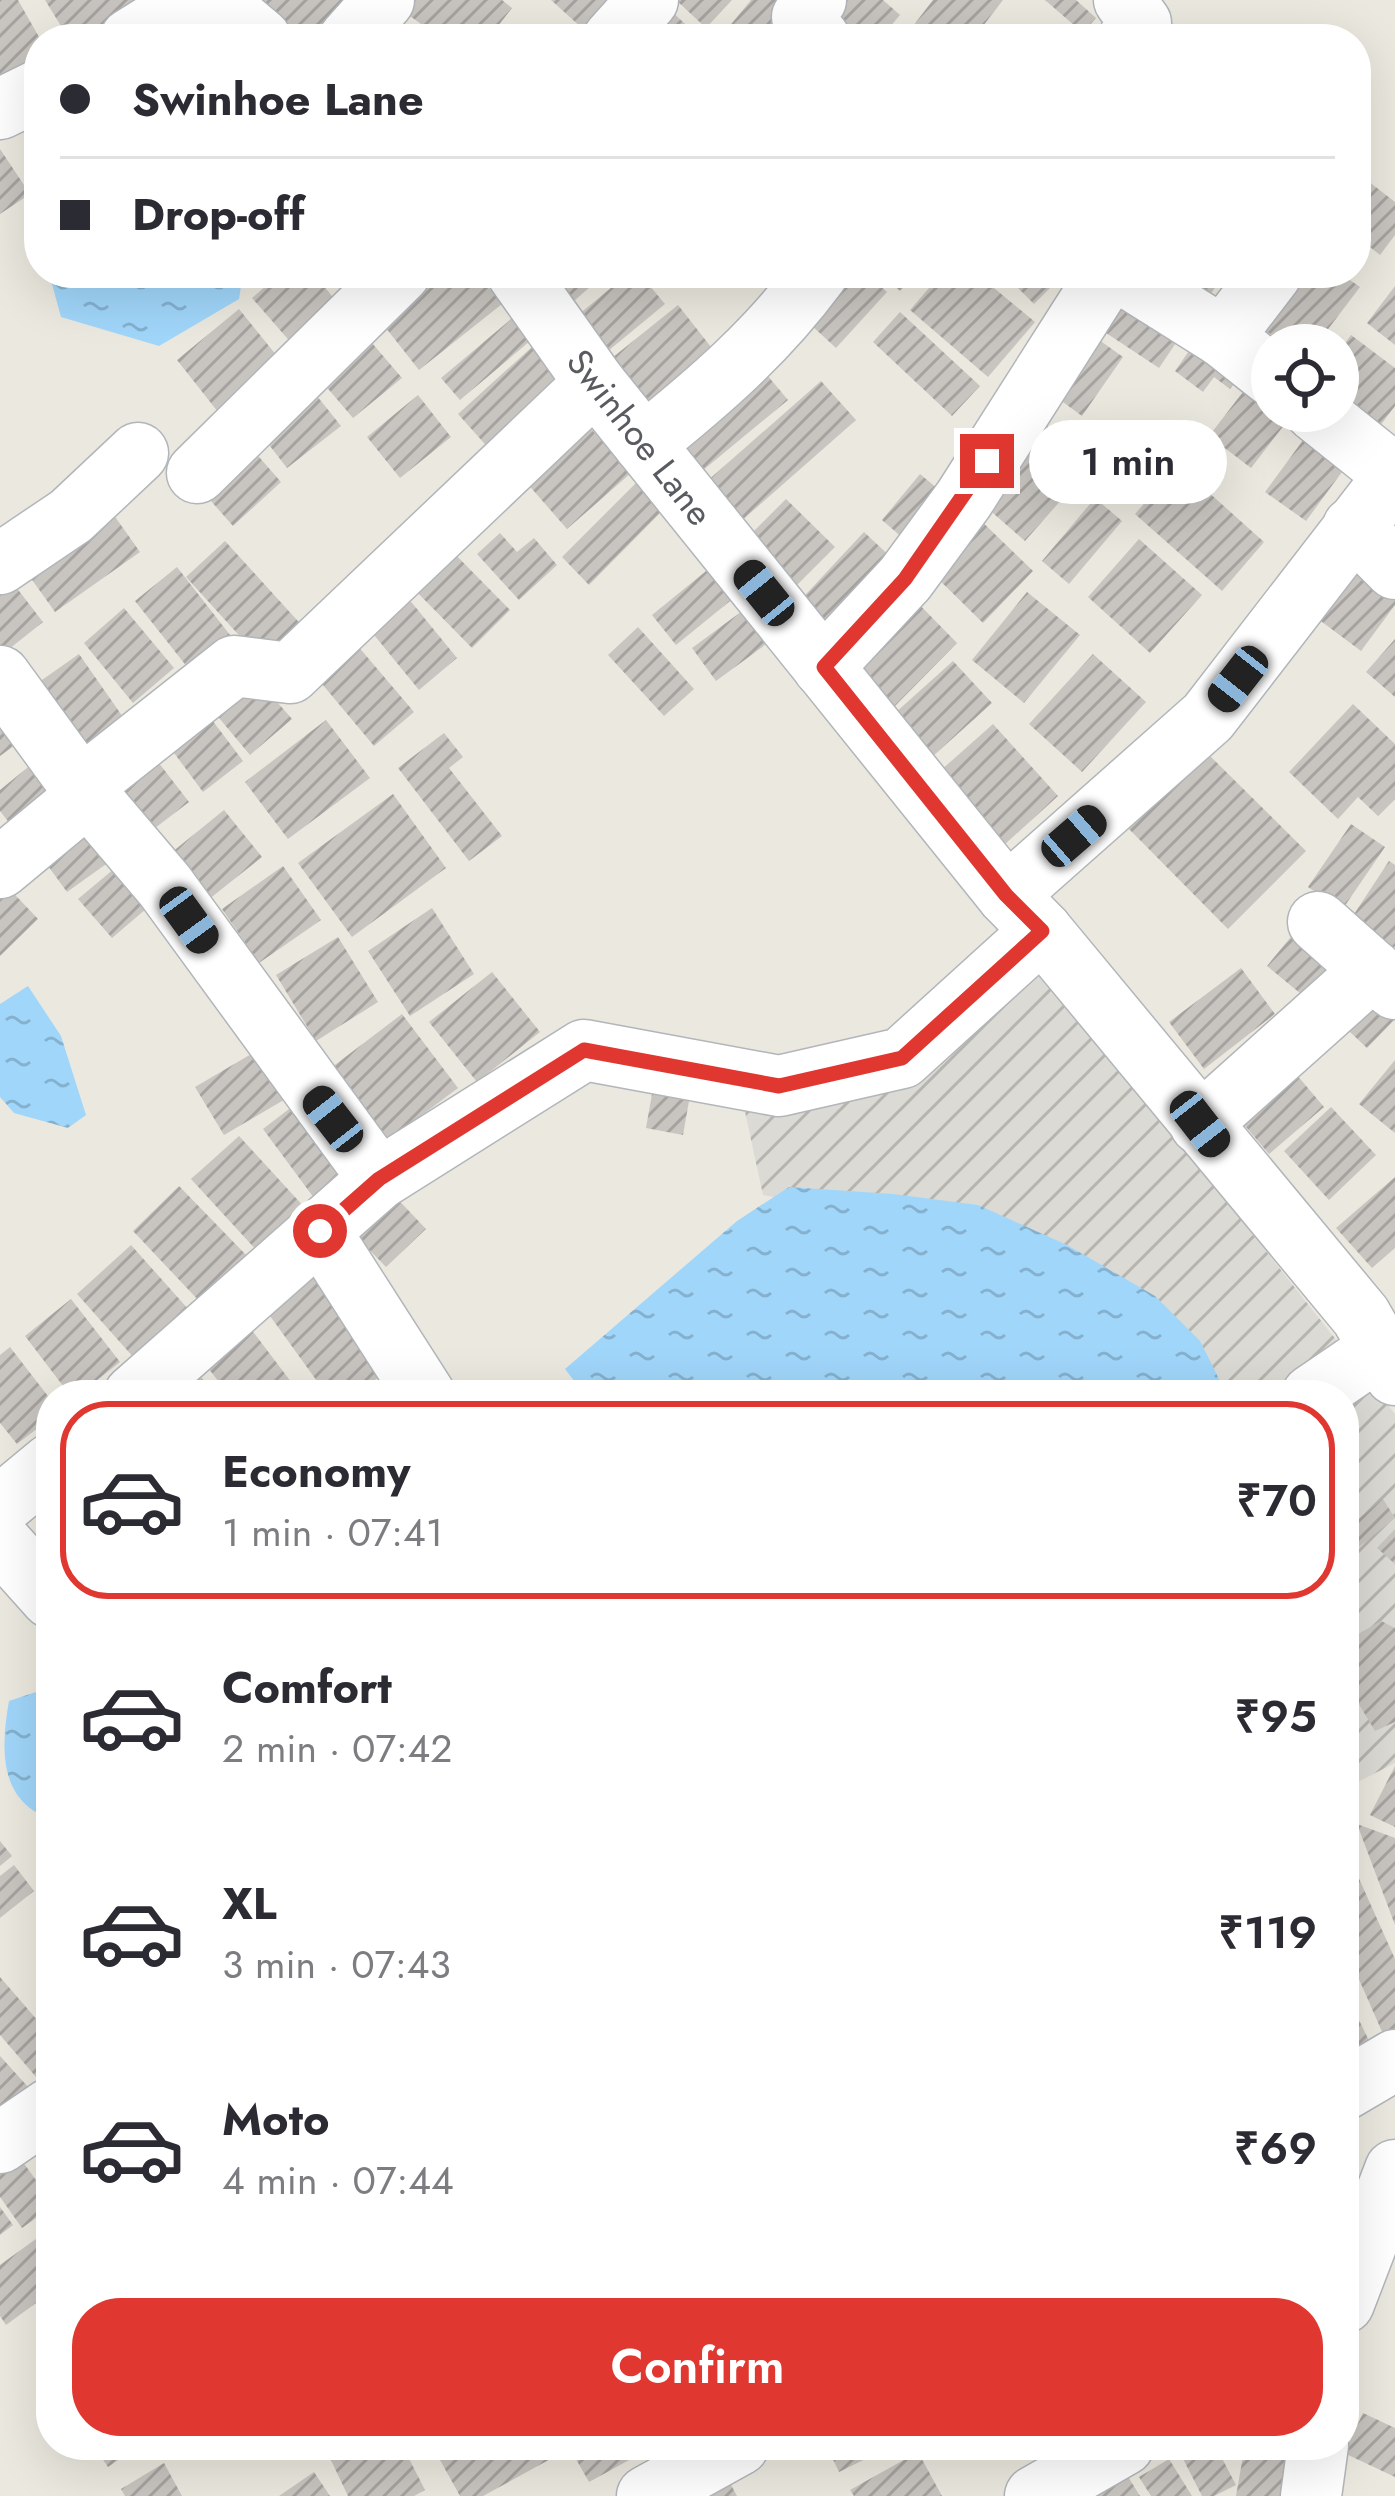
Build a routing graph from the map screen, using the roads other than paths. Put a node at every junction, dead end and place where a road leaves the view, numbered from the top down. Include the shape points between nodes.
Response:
1 (192, 0) edge
2 (214, 0) edge
3 (384, 0) edge
4 (647, 0) edge
5 (816, 0) edge
6 (1124, 0) edge
7 (154, 24) edge
8 (243, 24) edge
9 (362, 24) edge
10 (626, 24) edge
11 (808, 24) edge
12 (1139, 24) edge
13 (385, 288) edge
14 (528, 288) edge
15 (788, 288) edge
16 (1098, 288) edge
17 (1145, 288) edge
18 (1261, 288) edge
19 (1223, 337) junction
20 (1251, 359) edge
21 (595, 383) junction
22 (1342, 432) edge
23 (644, 444) junction
24 (138, 453) dead end
25 (197, 473) dead end
26 (1353, 527) junction
27 (0, 564) edge
28 (1395, 569) edge
29 (824, 667) junction
30 (0, 676) edge
31 (84, 791) junction
32 (0, 868) edge
33 (1024, 913) junction
34 (1318, 922) dead end
35 (1383, 979) edge
36 (1200, 1124) junction
37 (379, 1179) junction
38 (320, 1231) junction
39 (1382, 1332) edge
40 (151, 1380) edge
41 (414, 1380) edge
42 (1329, 1380) edge
43 (36, 1476) edge
44 (0, 1506) edge
45 (0, 1540) edge
46 (36, 1581) edge
47 (1395, 2060) edge
48 (1359, 2081) edge
49 (1395, 2170) edge
50 (1359, 2264) edge
51 (712, 2460) edge
52 (1098, 2460) edge
53 (1316, 2460) edge
54 (647, 2496) edge
55 (1035, 2496) edge
56 (1311, 2496) edge

1 - 7 street
2 - 8 street
3 - 9 street
4 - 10 street
5 - 11 street via 802,17
6 - 12 street
13 - 25 street
14 - 21 street, Swinhoe Lane
15 - 23 street via 724,380
16 - 29 street via 964,499
17 - 19 street
18 - 19 street
19 - 20 street
21 - 23 street, Swinhoe Lane
21 - 31 street via 290,673 234,666
22 - 26 street via 1395,475
23 - 29 street, Swinhoe Lane
24 - 27 street via 71,517
26 - 28 street
26 - 33 street via 1208,716
29 - 33 street, Swinhoe Lane
30 - 31 street
31 - 32 street
31 - 37 street via 165,886
33 - 36 street, Swinhoe Lane
33 - 37 street via 902,1058 779,1086 584,1050
34 - 35 street
35 - 36 street
36 - 39 street, Swinhoe Lane
37 - 38 street
38 - 40 street
38 - 41 street
39 - 42 street
43 - 44 street
45 - 46 street
47 - 48 street
49 - 50 street
51 - 54 street
52 - 55 street
53 - 56 street

